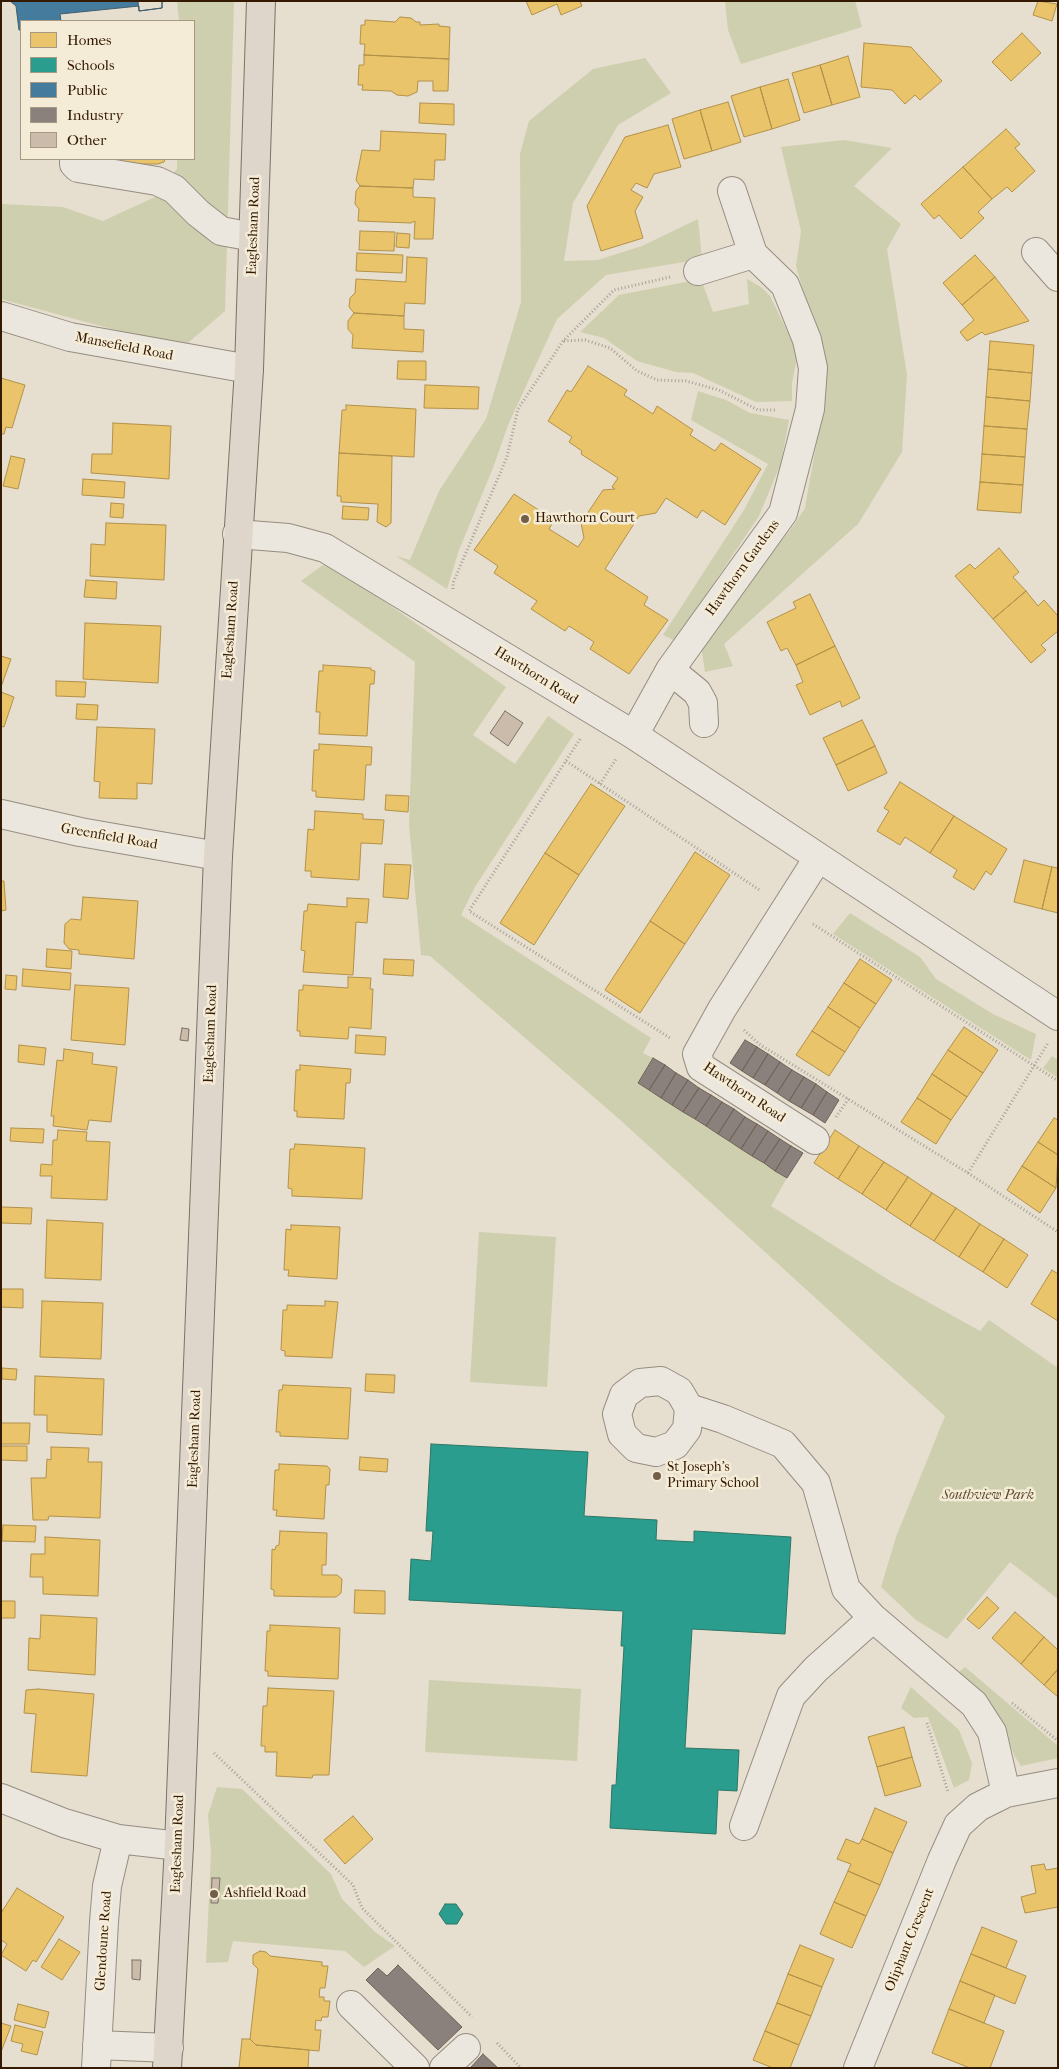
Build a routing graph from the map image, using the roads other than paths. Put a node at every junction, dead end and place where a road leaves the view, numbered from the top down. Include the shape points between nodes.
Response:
1 (261, 1) edge
2 (74, 160) edge
3 (732, 191) dead end
4 (254, 237) junction
5 (1036, 252) dead end
6 (753, 254) junction
7 (698, 271) road end
8 (1058, 277) edge
9 (1, 316) edge
10 (249, 370) junction
11 (237, 534) junction
12 (670, 670) junction
13 (704, 723) dead end
14 (634, 735) junction
15 (1, 814) edge
16 (218, 856) junction
17 (818, 858) junction
18 (1055, 1026) edge
19 (815, 1140) dead end
20 (689, 1408) dead end
21 (873, 1618) junction
22 (1058, 1783) edge
23 (1006, 1793) junction
24 (1, 1798) edge
25 (744, 1826) dead end
26 (118, 1839) junction
27 (179, 1846) junction
28 (351, 2005) dead end
29 (466, 2048) dead end
30 (96, 2056) edge
31 (168, 2058) edge
32 (415, 2068) edge
33 (444, 2068) edge
34 (858, 2068) edge

1 - 4 main road, Eaglesham Road
2 - 4 street via 78,168 157,181 174,189 221,231
3 - 6 street, Hawthorn Gardens
4 - 10 main road, Eaglesham Road
5 - 8 street
6 - 7 street
6 - 12 street, Hawthorn Gardens via 785,285 807,340 813,368 810,409 783,513
9 - 10 street, Mansefield Road via 70,337
10 - 11 main road, Eaglesham Road
11 - 14 street, Hawthorn Road via 288,538 325,548
11 - 16 main road, Eaglesham Road
12 - 13 street via 697,692 704,703
12 - 14 street, Hawthorn Gardens
14 - 17 street, Hawthorn Road
15 - 16 street, Greenfield Road via 80,832
16 - 27 main road, Eaglesham Road
17 - 18 street, Hawthorn Road
17 - 19 street, Hawthorn Road via 696,1054 700,1067
20 - 21 street via 783,1444 816,1483 846,1589
21 - 23 street via 974,1704 992,1732
21 - 25 street via 791,1696
22 - 23 street, Oliphant Crescent
23 - 34 street, Oliphant Crescent via 978,1807 958,1826
24 - 26 street via 64,1823
26 - 27 street
26 - 30 street, Glendoune Road via 107,1886
27 - 31 main road, Eaglesham Road
28 - 32 street
29 - 33 street
30 - 31 street, Glendoune Road

